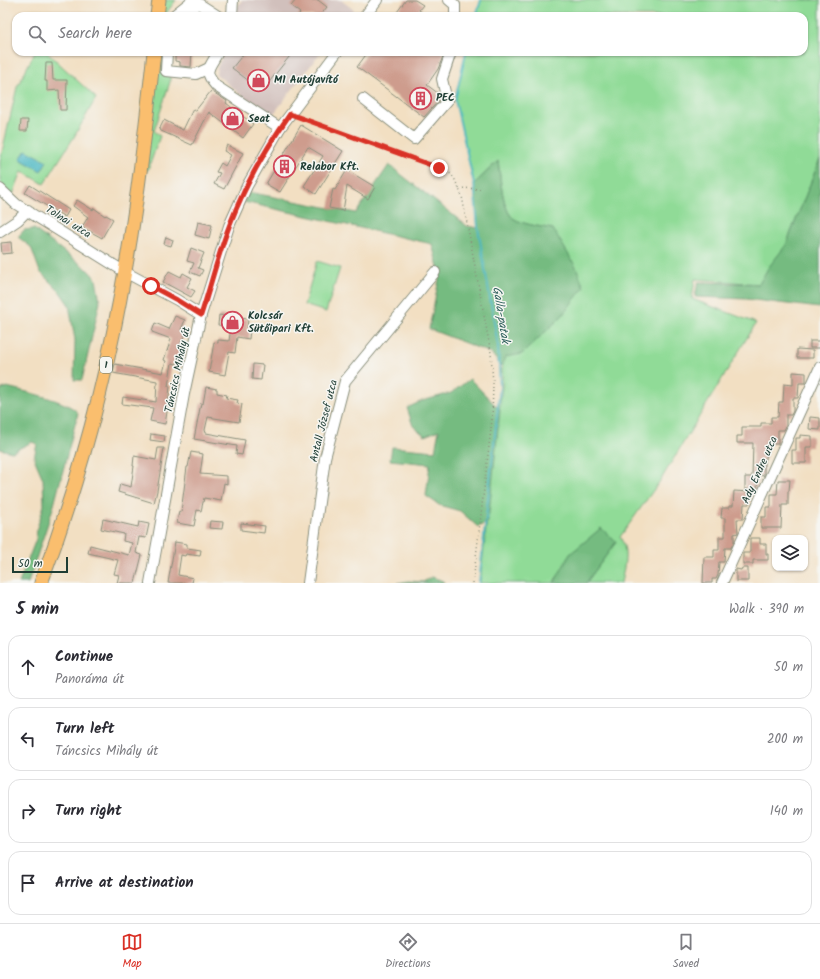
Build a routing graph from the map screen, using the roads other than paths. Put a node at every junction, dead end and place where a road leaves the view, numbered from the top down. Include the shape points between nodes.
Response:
1 (159, 0) edge
2 (193, 0) edge
3 (233, 0) edge
4 (377, 0) edge
5 (449, 0) edge
6 (158, 12) edge
7 (178, 12) edge
8 (194, 12) edge
9 (212, 12) edge
10 (232, 12) edge
11 (368, 12) edge
12 (455, 12) edge
13 (154, 56) edge
14 (167, 56) edge
15 (215, 56) edge
16 (334, 56) edge
17 (450, 56) edge
18 (209, 68) junction
19 (363, 99) dead end
20 (280, 128) junction
21 (0, 189) edge
22 (28, 210) junction
23 (0, 232) edge
24 (125, 272) junction
25 (435, 272) dead end
26 (201, 315) junction
27 (820, 366) edge
28 (41, 583) edge
29 (150, 583) edge
30 (308, 583) edge
31 (722, 583) edge

1 - 6 main road
2 - 7 street
2 - 8 street
2 - 9 street
3 - 10 street
4 - 11 street
5 - 12 street via 455,5
13 - 24 main road, 1 via 144,144
14 - 18 street via 166,71 196,74
15 - 18 street
16 - 20 street, Táncsics Mihály út
17 - 19 street via 442,79 447,101 414,139
18 - 20 street via 208,77 216,86
20 - 26 street, Táncsics Mihály út via 247,186 229,226
21 - 22 street, Tolnai utca via 16,204
22 - 23 street
22 - 24 street, Tolnai utca
24 - 26 street, Tolnai utca
24 - 28 main road, 1 via 95,411 59,534
25 - 30 street, Antall József utca via 345,381 325,458
26 - 29 street, Táncsics Mihály út
27 - 31 street, Ady Endre utca

